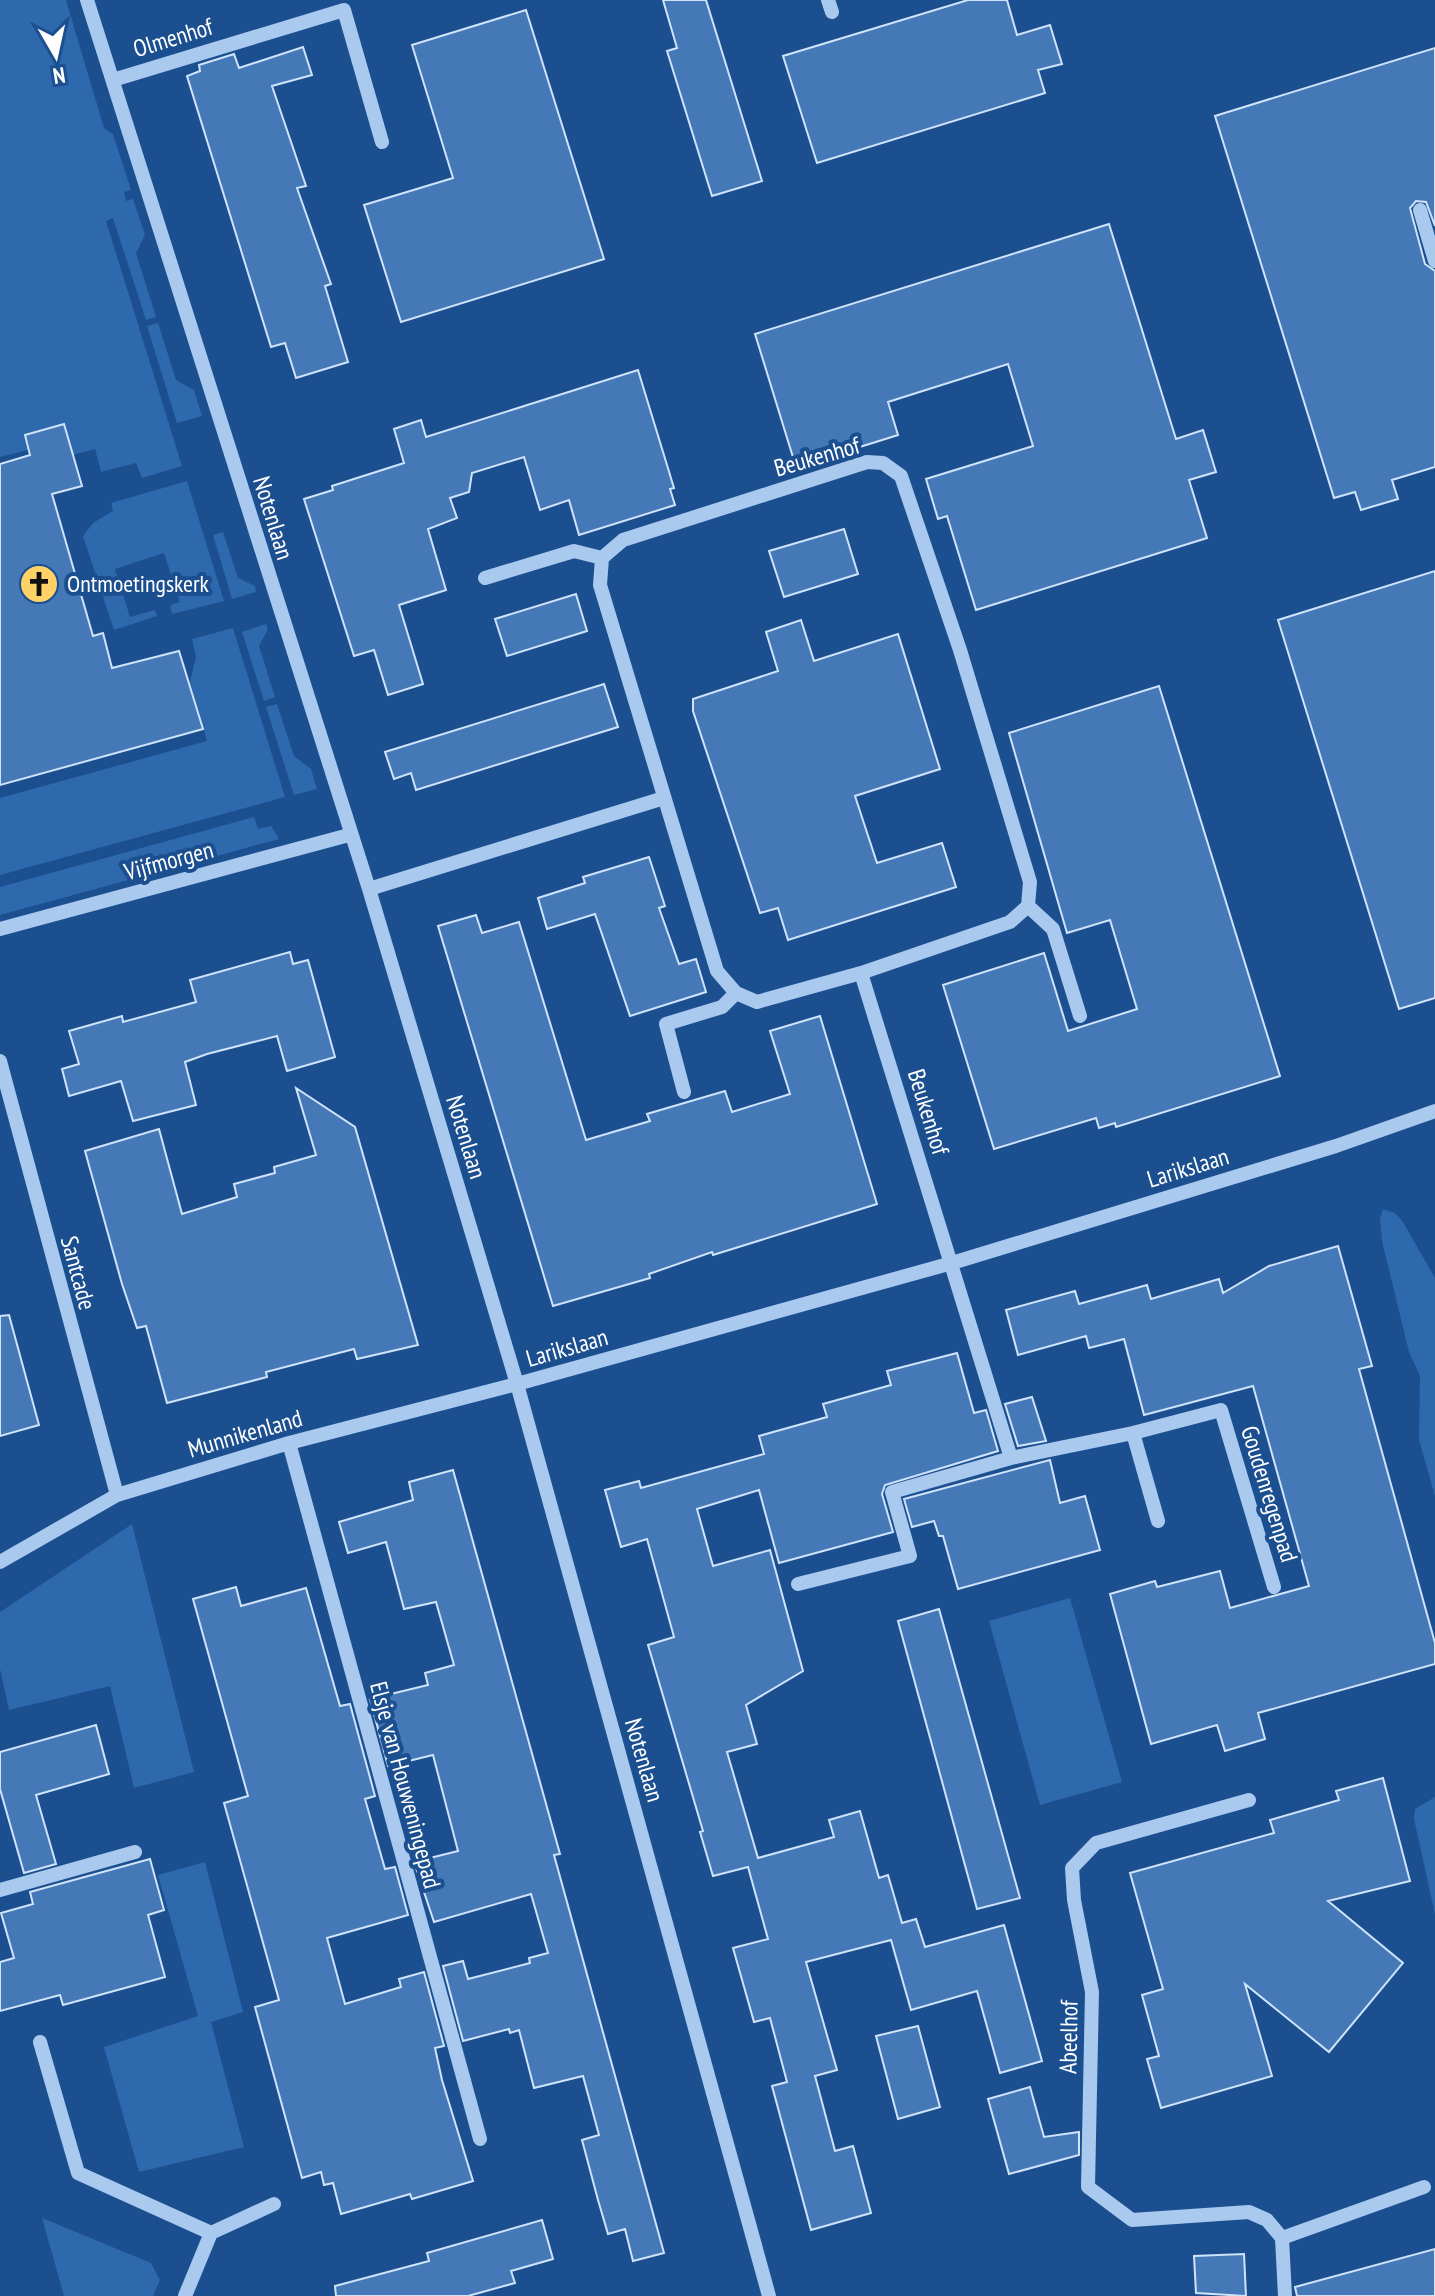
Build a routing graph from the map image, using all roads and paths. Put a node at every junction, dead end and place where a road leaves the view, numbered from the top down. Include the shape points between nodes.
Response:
1 (87, 0) edge
2 (113, 80) junction
3 (382, 142) dead end
4 (1420, 210) dead end
5 (1435, 261) edge
6 (602, 558) junction
7 (485, 578) dead end
8 (664, 798) junction
9 (349, 835) junction
10 (369, 889) junction
11 (1028, 906) junction
12 (0, 929) edge
13 (861, 973) junction
14 (736, 993) junction
15 (1080, 1016) dead end
16 (0, 1061) edge
17 (684, 1092) dead end
18 (1435, 1111) edge
19 (952, 1263) junction
20 (517, 1384) junction
21 (1133, 1433) junction
22 (289, 1443) junction
23 (1011, 1458) junction
24 (117, 1495) junction
25 (1158, 1521) dead end
26 (0, 1562) edge
27 (798, 1584) dead end
28 (1274, 1587) dead end
29 (1249, 1800) dead end
30 (135, 1852) dead end
31 (0, 1890) edge
32 (40, 2042) dead end
33 (480, 2139) dead end
34 (1424, 2187) dead end
35 (274, 2204) dead end
36 (211, 2233) junction
37 (1282, 2238) junction
38 (185, 2296) edge
39 (769, 2296) edge
40 (1285, 2296) edge

1 - 2 street, Notenlaan
2 - 3 street, Olmenhof via 344,10
2 - 9 street, Notenlaan
4 - 5 street
6 - 7 street via 574,551
6 - 8 street via 600,585
6 - 11 street, Beukenhof via 623,540 867,462 883,463 901,476 1026,867
8 - 10 street
8 - 14 street via 717,971
9 - 10 street, Notenlaan
9 - 12 street, Vijfmorgen
10 - 20 street, Notenlaan
11 - 13 street via 1010,922
11 - 15 street via 1053,929
13 - 14 street via 757,1002
13 - 19 street, Beukenhof
14 - 17 street via 722,1007 666,1024
16 - 24 street, Santcade
18 - 19 street, Larikslaan
19 - 20 street, Larikslaan
19 - 23 street
20 - 22 street, Munnikenland
20 - 39 street, Notenlaan
21 - 23 street
21 - 25 street
21 - 28 street, Goudenregenpad via 1221,1410
22 - 24 street, Munnikenland
22 - 33 street, Elsje van Houweningepad
23 - 27 street via 892,1492 910,1556
24 - 26 street, Munnikenland
29 - 37 street, Abeelhof via 1096,1843 1072,1868 1092,1992 1088,2187 1132,2220 1249,2212 1267,2220
30 - 31 street
32 - 36 street via 78,2173
34 - 37 street
35 - 36 street
36 - 38 street
37 - 40 street

